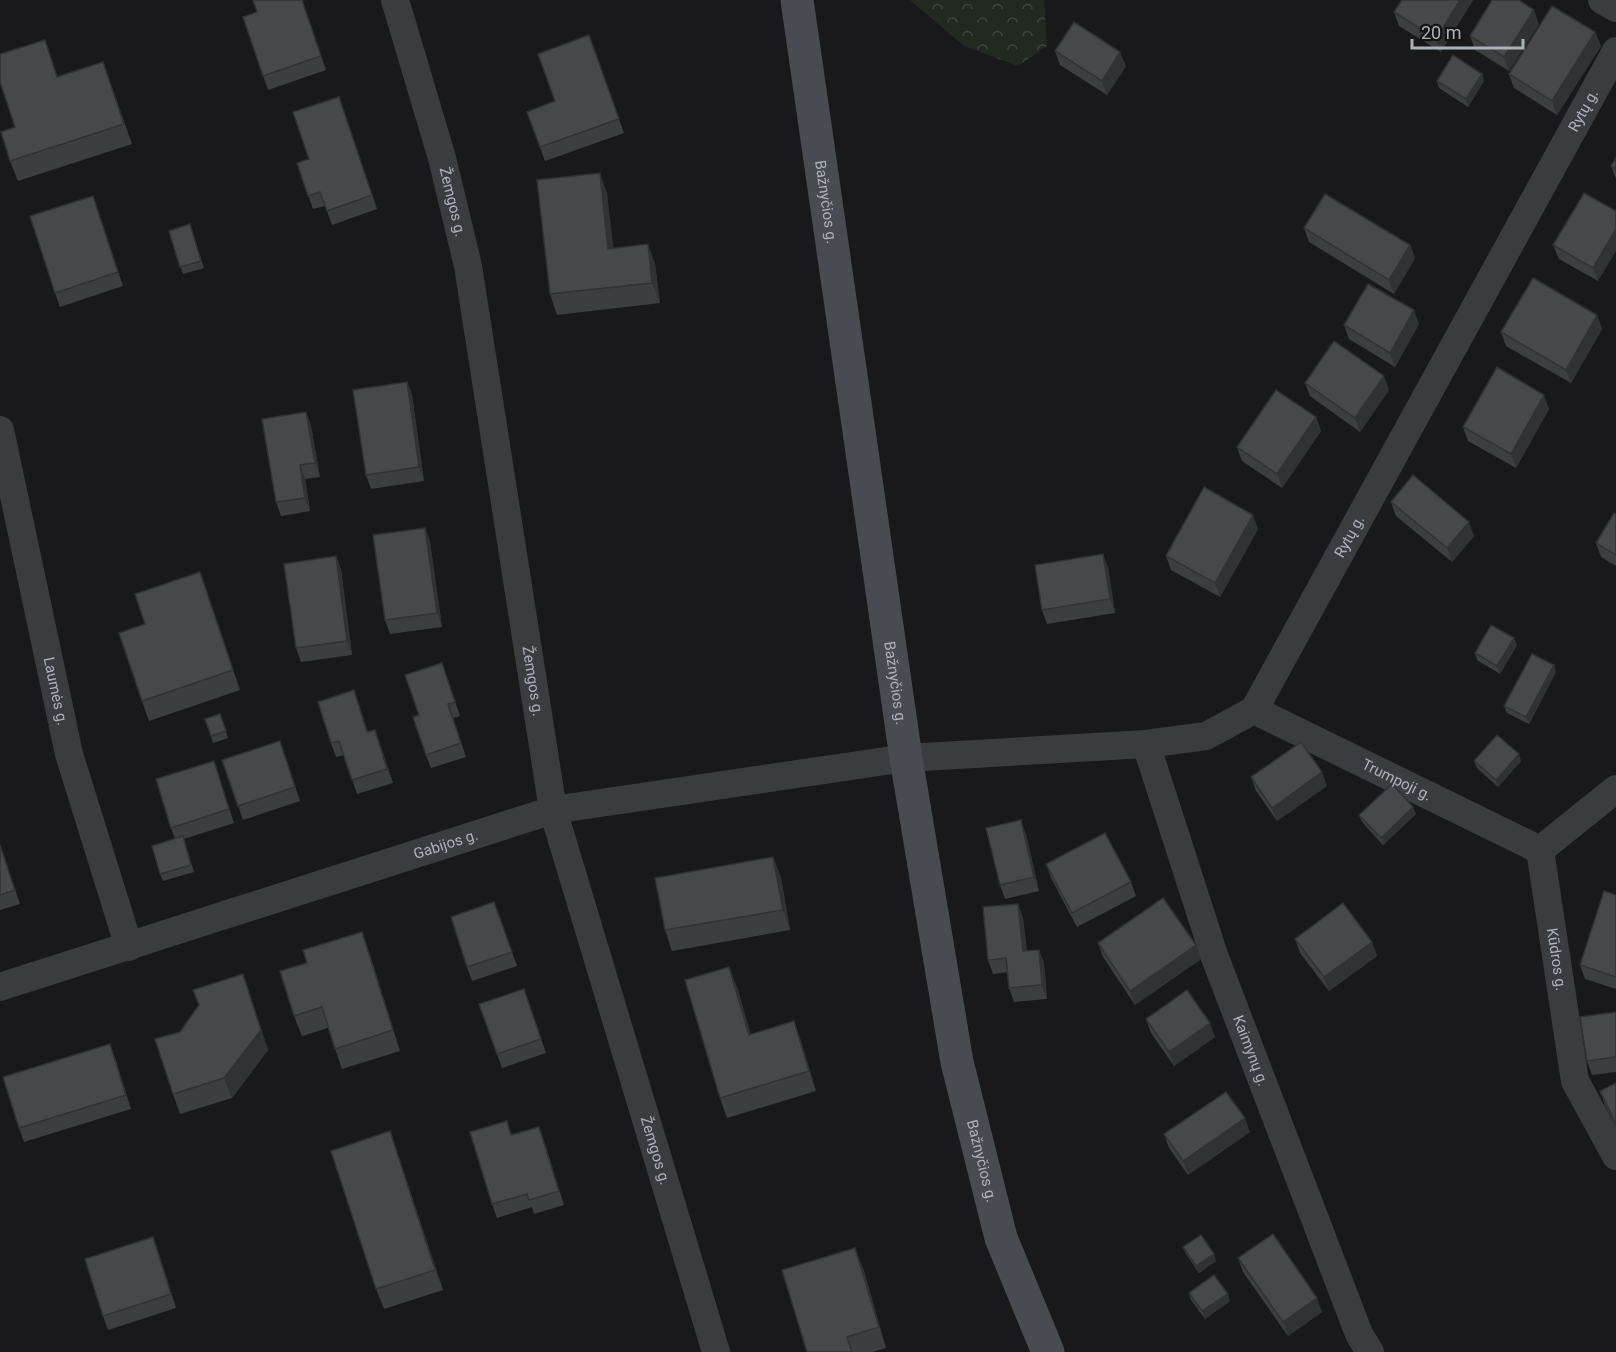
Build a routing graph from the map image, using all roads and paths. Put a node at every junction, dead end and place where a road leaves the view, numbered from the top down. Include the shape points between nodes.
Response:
1 (395, 0) edge
2 (798, 0) edge
3 (1602, 0) edge
4 (1616, 8) edge
5 (1616, 51) edge
6 (0, 430) edge
7 (1254, 710) junction
8 (1146, 744) junction
9 (906, 758) junction
10 (1616, 789) edge
11 (553, 810) junction
12 (1540, 850) junction
13 (129, 947) junction
14 (0, 987) edge
15 (1616, 1156) edge
16 (716, 1352) edge
17 (1048, 1352) edge
18 (1370, 1352) edge

1 - 11 street, Žemgos g. via 442,158 468,266
2 - 9 main road, Bažnyčios g.
3 - 4 street
5 - 7 street, Rytų g.
6 - 13 street, Laumės g. via 69,754
7 - 8 street via 1206,736
7 - 12 street, Trumpoji g.
8 - 9 street
8 - 18 street, Kaimynų g. via 1214,955 1359,1334
9 - 11 street, Gabijos g.
9 - 17 main road, Bažnyčios g. via 957,1062 1001,1238
10 - 12 street
11 - 13 street, Gabijos g.
11 - 16 street, Žemgos g.
12 - 15 street, Kūdros g. via 1575,1081
13 - 14 street, Gabijos g.

